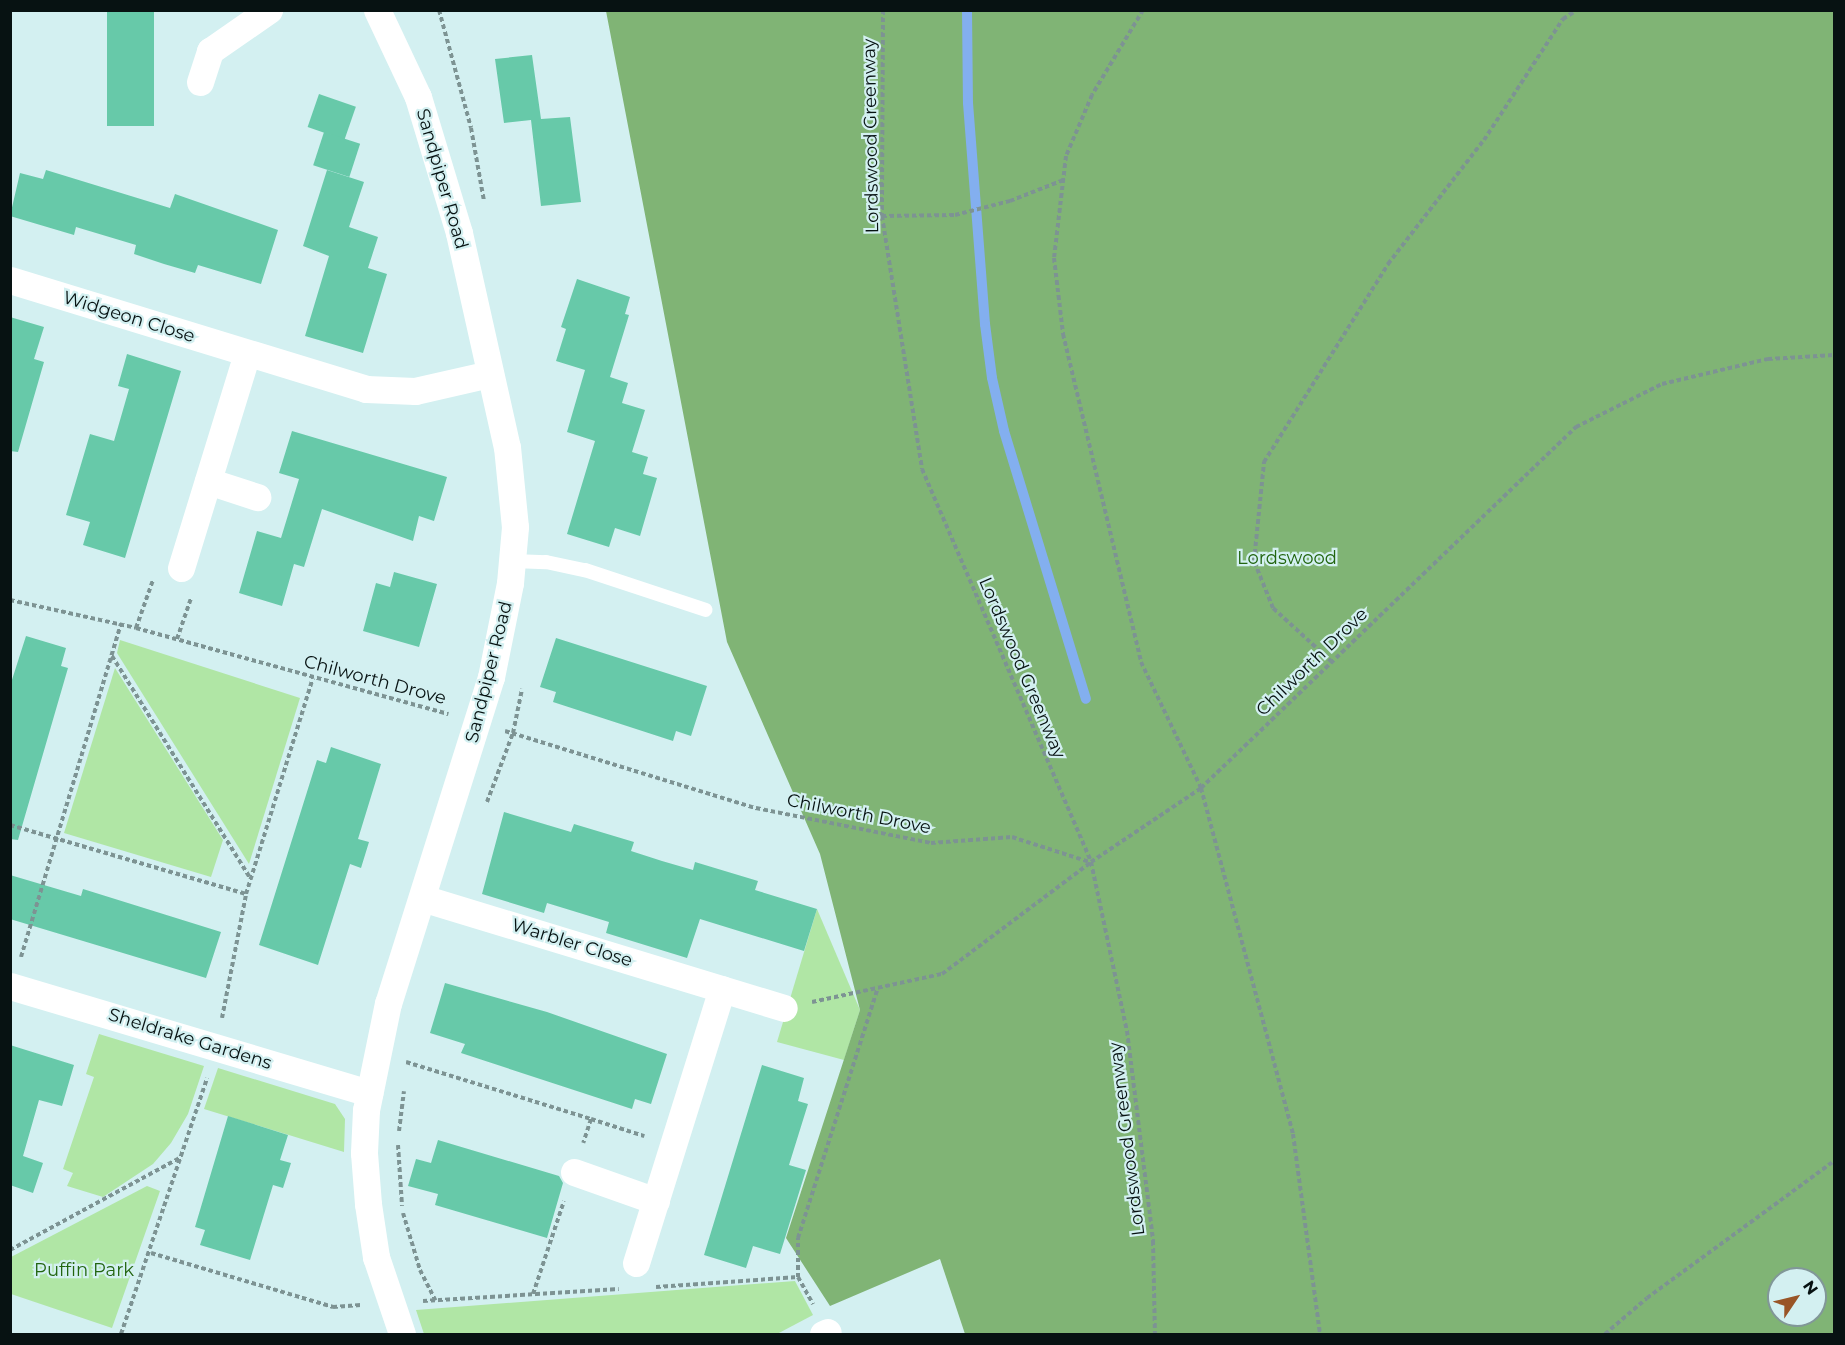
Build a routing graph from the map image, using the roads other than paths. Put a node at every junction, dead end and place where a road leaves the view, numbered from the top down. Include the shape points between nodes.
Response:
1 (269, 10) edge
2 (377, 10) edge
3 (200, 82) dead end
4 (10, 280) edge
5 (248, 354) junction
6 (490, 374) junction
7 (208, 481) junction
8 (257, 497) dead end
9 (513, 561) junction
10 (181, 568) dead end
11 (706, 610) dead end
12 (422, 898) junction
13 (11, 986) edge
14 (722, 989) junction
15 (784, 1008) road end
16 (369, 1093) junction
17 (574, 1172) road end
18 (656, 1201) junction
19 (634, 1276) road end
20 (402, 1335) edge

1 - 3 street via 210,51
2 - 6 street, Sandpiper Road via 418,98 459,233
4 - 5 street, Widgeon Close
5 - 6 street, Widgeon Close via 391,393 442,388
5 - 7 street
6 - 9 street, Sandpiper Road via 514,495
7 - 8 street
7 - 10 street
9 - 11 lane via 546,562 585,570
9 - 12 street, Sandpiper Road via 479,723
12 - 14 street, Warbler Close
12 - 16 street, Sandpiper Road via 376,1052
13 - 16 street, Sheldrake Gardens
14 - 15 street, Warbler Close
14 - 18 street
16 - 20 street, Sandpiper Road via 364,1154 368,1204 376,1257
17 - 18 street
18 - 19 street

